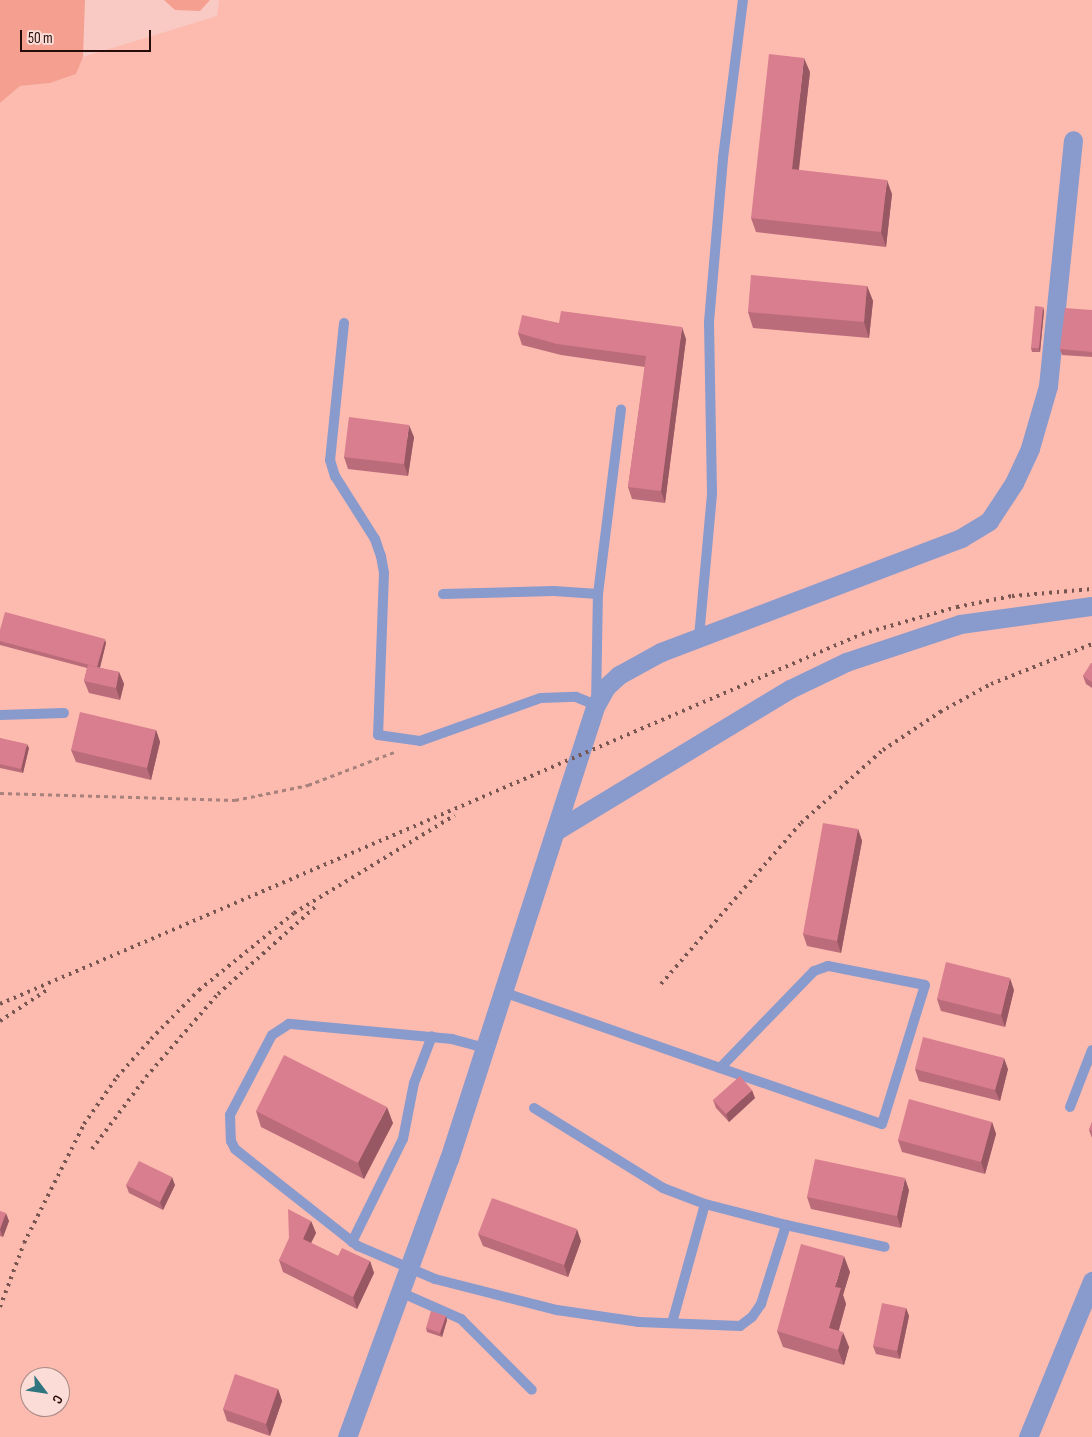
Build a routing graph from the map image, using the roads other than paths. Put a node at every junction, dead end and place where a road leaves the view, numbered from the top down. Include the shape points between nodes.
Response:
1 (743, 0) edge
2 (1073, 140) dead end
3 (344, 323) dead end
4 (621, 409) dead end
5 (443, 594) dead end
6 (598, 594) junction
7 (1092, 606) edge
8 (699, 637) junction
9 (596, 705) junction
10 (64, 713) dead end
11 (0, 715) edge
12 (557, 830) junction
13 (503, 992) junction
14 (432, 1036) junction
15 (485, 1048) junction
16 (1092, 1050) edge
17 (720, 1068) junction
18 (1070, 1107) dead end
19 (534, 1108) dead end
20 (705, 1204) junction
21 (786, 1225) junction
22 (352, 1242) junction
23 (886, 1247) dead end
24 (408, 1269) junction
25 (1092, 1284) edge
26 (400, 1292) junction
27 (672, 1323) junction
28 (532, 1390) dead end
29 (347, 1437) edge
30 (1028, 1437) edge

1 - 8 lane via 723,158 709,322 712,494
2 - 8 street via 1048,386 1030,448 999,509 989,521 961,538
3 - 9 lane via 329,442 330,460 335,476 375,539 384,573 378,735 420,741 541,698 576,697
4 - 6 lane
5 - 6 lane via 554,591
6 - 9 lane
7 - 12 street via 960,624 846,662 790,689
8 - 9 street via 633,666 606,687
9 - 12 street
10 - 11 lane
12 - 13 street
13 - 15 street
13 - 17 lane
14 - 15 lane
14 - 22 lane via 414,1083 403,1140
14 - 22 lane via 284,1026 272,1035 230,1115 229,1134 235,1149
15 - 24 street
16 - 18 lane
17 - 17 lane via 882,1124 925,985 828,966 814,971
19 - 20 lane via 662,1188
20 - 21 lane
20 - 27 lane
21 - 23 lane
21 - 27 lane via 761,1304 752,1317 740,1326
22 - 24 lane
24 - 26 street
24 - 27 lane via 448,1283 543,1307 639,1322
25 - 30 street
26 - 28 lane via 461,1318
26 - 29 street

